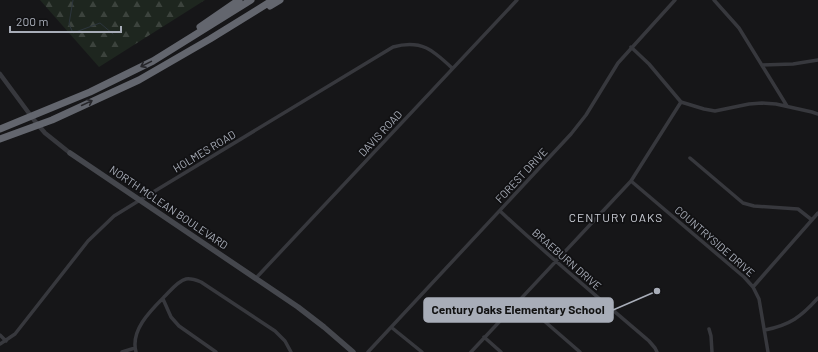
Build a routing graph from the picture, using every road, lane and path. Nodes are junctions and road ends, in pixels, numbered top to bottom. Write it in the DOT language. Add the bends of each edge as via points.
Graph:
graph roads {
  1 [pos="239,0"];
  2 [pos="251,0"];
  3 [pos="273,0"];
  4 [pos="280,0"];
  5 [pos="517,0"];
  6 [pos="675,0"];
  7 [pos="714,0"];
  8 [pos="210,39"];
  9 [pos="631,47"];
  10 [pos="164,54"];
  11 [pos="818,60"];
  12 [pos="762,65"];
  13 [pos="452,68"];
  14 [pos="0,74"];
  15 [pos="681,102"];
  16 [pos="787,106"];
  17 [pos="818,114"];
  18 [pos="0,128"];
  19 [pos="0,139"];
  20 [pos="70,153"];
  21 [pos="690,158"];
  22 [pos="631,181"];
  23 [pos="140,200"];
  24 [pos="500,211"];
  25 [pos="818,213"];
  26 [pos="812,220"];
  27 [pos="555,261"];
  28 [pos="256,278"];
  29 [pos="753,287"];
  30 [pos="818,298"];
  31 [pos="163,299"];
  32 [pos="520,300"];
  33 [pos="391,327"];
  34 [pos="709,329"];
  35 [pos="765,330"];
  36 [pos="0,335"];
  37 [pos="484,337"];
  38 [pos="6,341"];
  39 [pos="0,344"];
  40 [pos="135,350"];
  41 [pos="122,352"];
  42 [pos="216,352"];
  43 [pos="291,352"];
  44 [pos="353,352"];
  45 [pos="368,352"];
  46 [pos="422,352"];
  47 [pos="471,352"];
  48 [pos="501,352"];
  49 [pos="580,352"];
  50 [pos="657,352"];
  51 [pos="712,352"];
  52 [pos="768,352"];
  1 -- 10 [label="highway"];
  2 -- 10 [label="highway"];
  3 -- 8 [label="highway"];
  4 -- 8 [label="highway"];
  5 -- 13 [label="street, DAVIS ROAD"];
  6 -- 9 [label="street, FOREST DRIVE"];
  7 -- 12 [label="street" via="739,28"];
  19 -- 8 [label="highway, one-way" via="52,120 139,80"];
  9 -- 15 [label="street"];
  9 -- 24 [label="street, FOREST DRIVE" via="618,63 579,126"];
  10 -- 18 [label="highway, one-way" via="90,92"];
  11 -- 12 [label="street"];
  12 -- 16 [label="street"];
  13 -- 23 [label="street, HOLMES ROAD" via="434,52 420,45 393,47"];
  13 -- 28 [label="street, DAVIS ROAD"];
  14 -- 20 [label="street" via="45,133"];
  15 -- 16 [label="street" via="715,110 762,103"];
  15 -- 22 [label="street"];
  16 -- 17 [label="street"];
  20 -- 23 [label="main road, NORTH MCLEAN BOULEVARD"];
  21 -- 26 [label="street" via="743,203 751,206 798,209"];
  22 -- 27 [label="street"];
  22 -- 29 [label="street, COUNTRYSIDE DRIVE"];
  23 -- 28 [label="main road, NORTH MCLEAN BOULEVARD"];
  23 -- 38 [label="street, HOLMES ROAD" via="114,216 88,241"];
  24 -- 27 [label="street, BRAEBURN DRIVE"];
  24 -- 33 [label="street, FOREST DRIVE"];
  25 -- 26 [label="street"];
  26 -- 29 [label="street"];
  27 -- 32 [label="street"];
  27 -- 50 [label="street, BRAEBURN DRIVE" via="649,341"];
  28 -- 44 [label="main road, NORTH MCLEAN BOULEVARD" via="324,327"];
  29 -- 35 [label="street, COUNTRYSIDE DRIVE" via="759,299"];
  30 -- 35 [label="street" via="794,321"];
  31 -- 40 [label="street" via="142,322"];
  31 -- 42 [label="street" via="171,317 179,326"];
  31 -- 43 [label="street" via="180,282 190,278 198,281 275,331"];
  32 -- 37 [label="street"];
  32 -- 49 [label="street"];
  33 -- 45 [label="street, FOREST DRIVE"];
  33 -- 46 [label="street"];
  34 -- 51 [label="street"];
  35 -- 52 [label="street, COUNTRYSIDE DRIVE"];
  36 -- 38 [label="street"];
  37 -- 47 [label="street"];
  37 -- 48 [label="street"];
  38 -- 39 [label="street, HOLMES ROAD"];
  40 -- 41 [label="street"];
}
